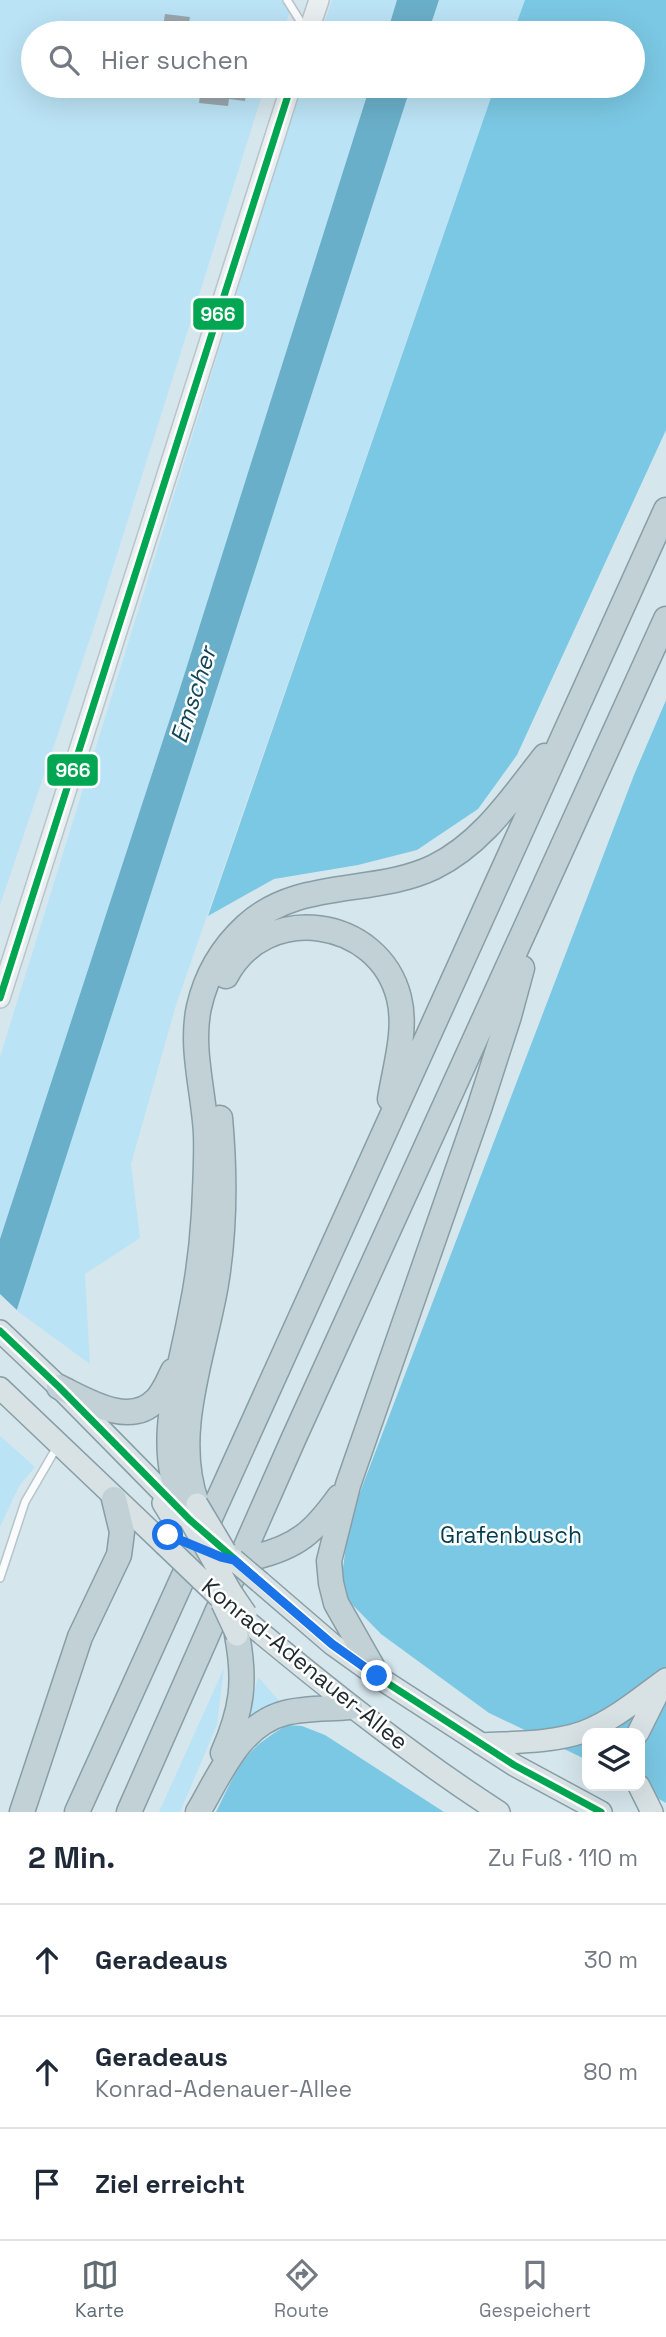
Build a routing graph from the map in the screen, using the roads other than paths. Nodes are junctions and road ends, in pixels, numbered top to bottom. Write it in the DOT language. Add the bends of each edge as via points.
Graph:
graph roads {
  1 [pos="287,0"];
  2 [pos="319,0"];
  3 [pos="300,21"];
  4 [pos="312,21"];
  5 [pos="287,98"];
  6 [pos="666,510"];
  7 [pos="666,619"];
  8 [pos="568,728"];
  9 [pos="539,903"];
  10 [pos="0,998"];
  11 [pos="385,1130"];
  12 [pos="0,1331"];
  13 [pos="185,1338"];
  14 [pos="59,1387"];
  15 [pos="0,1388"];
  16 [pos="58,1444"];
  17 [pos="348,1485"];
  18 [pos="114,1499"];
  19 [pos="203,1535"];
  20 [pos="0,1578"];
  21 [pos="245,1630"];
  22 [pos="377,1676"];
  23 [pos="665,1679"];
  24 [pos="350,1707"];
  25 [pos="640,1728"];
  26 [pos="481,1744"];
  27 [pos="458,1786"];
  28 [pos="642,1791"];
  29 [pos="22,1812"];
  30 [pos="77,1812"];
  31 [pos="130,1812"];
  32 [pos="198,1812"];
  33 [pos="474,1812"];
  34 [pos="499,1812"];
  35 [pos="601,1812"];
  36 [pos="652,1812"];
  1 -- 3 [label="lane"];
  2 -- 4 [label="street"];
  5 -- 10 [label="street"];
  6 -- 8 [label="highway"];
  7 -- 9 [label="highway"];
  8 -- 11 [label="highway"];
  8 -- 13 [label="highway" via="490,825 455,855 391,881 282,903 248,924 221,954 204,990 196,1030 206,1135 204,1213"];
  9 -- 17 [label="highway" via="483,1096"];
  9 -- 31 [label="highway" via="293,1440"];
  11 -- 19 [label="highway" via="402,1027 399,998 388,971 358,940 331,929 288,929 260,940 229,970 213,1026 223,1211 216,1282 187,1451"];
  11 -- 30 [label="highway"];
  12 -- 14 [label="main road, Konrad-Adenauer-Allee"];
  13 -- 14 [label="highway" via="163,1391 148,1407 124,1412"];
  13 -- 19 [label="highway" via="169,1433 171,1470"];
  14 -- 19 [label="main road, Konrad-Adenauer-Allee"];
  15 -- 16 [label="main road, Konrad-Adenauer-Allee"];
  16 -- 18 [label="main road, Konrad-Adenauer-Allee"];
  16 -- 20 [label="lane" via="25,1502"];
  17 -- 19 [label="highway" via="324,1520 291,1545"];
  17 -- 22 [label="highway" via="329,1560 331,1583 343,1619"];
  18 -- 19 [label="main road, Konrad-Adenauer-Allee" via="144,1524"];
  18 -- 29 [label="highway" via="122,1532 119,1555 80,1637"];
  19 -- 21 [label="main road, bridge"];
  19 -- 21 [label="main road, Konrad-Adenauer-Allee, bridge" via="220,1600"];
  19 -- 22 [label="main road, Konrad-Adenauer-Allee, bridge"];
  21 -- 24 [label="main road, Konrad-Adenauer-Allee"];
  21 -- 32 [label="highway" via="239,1712"];
  22 -- 26 [label="main road, Konrad-Adenauer-Allee"];
  23 -- 25 [label="main road"];
  23 -- 26 [label="main road" via="583,1732"];
  24 -- 27 [label="main road, Konrad-Adenauer-Allee"];
  24 -- 32 [label="highway" via="298,1711 259,1724 232,1754"];
  26 -- 35 [label="main road, Konrad-Adenauer-Allee"];
  27 -- 33 [label="main road"];
  27 -- 34 [label="main road, Konrad-Adenauer-Allee"];
  28 -- 36 [label="main road"];
}
